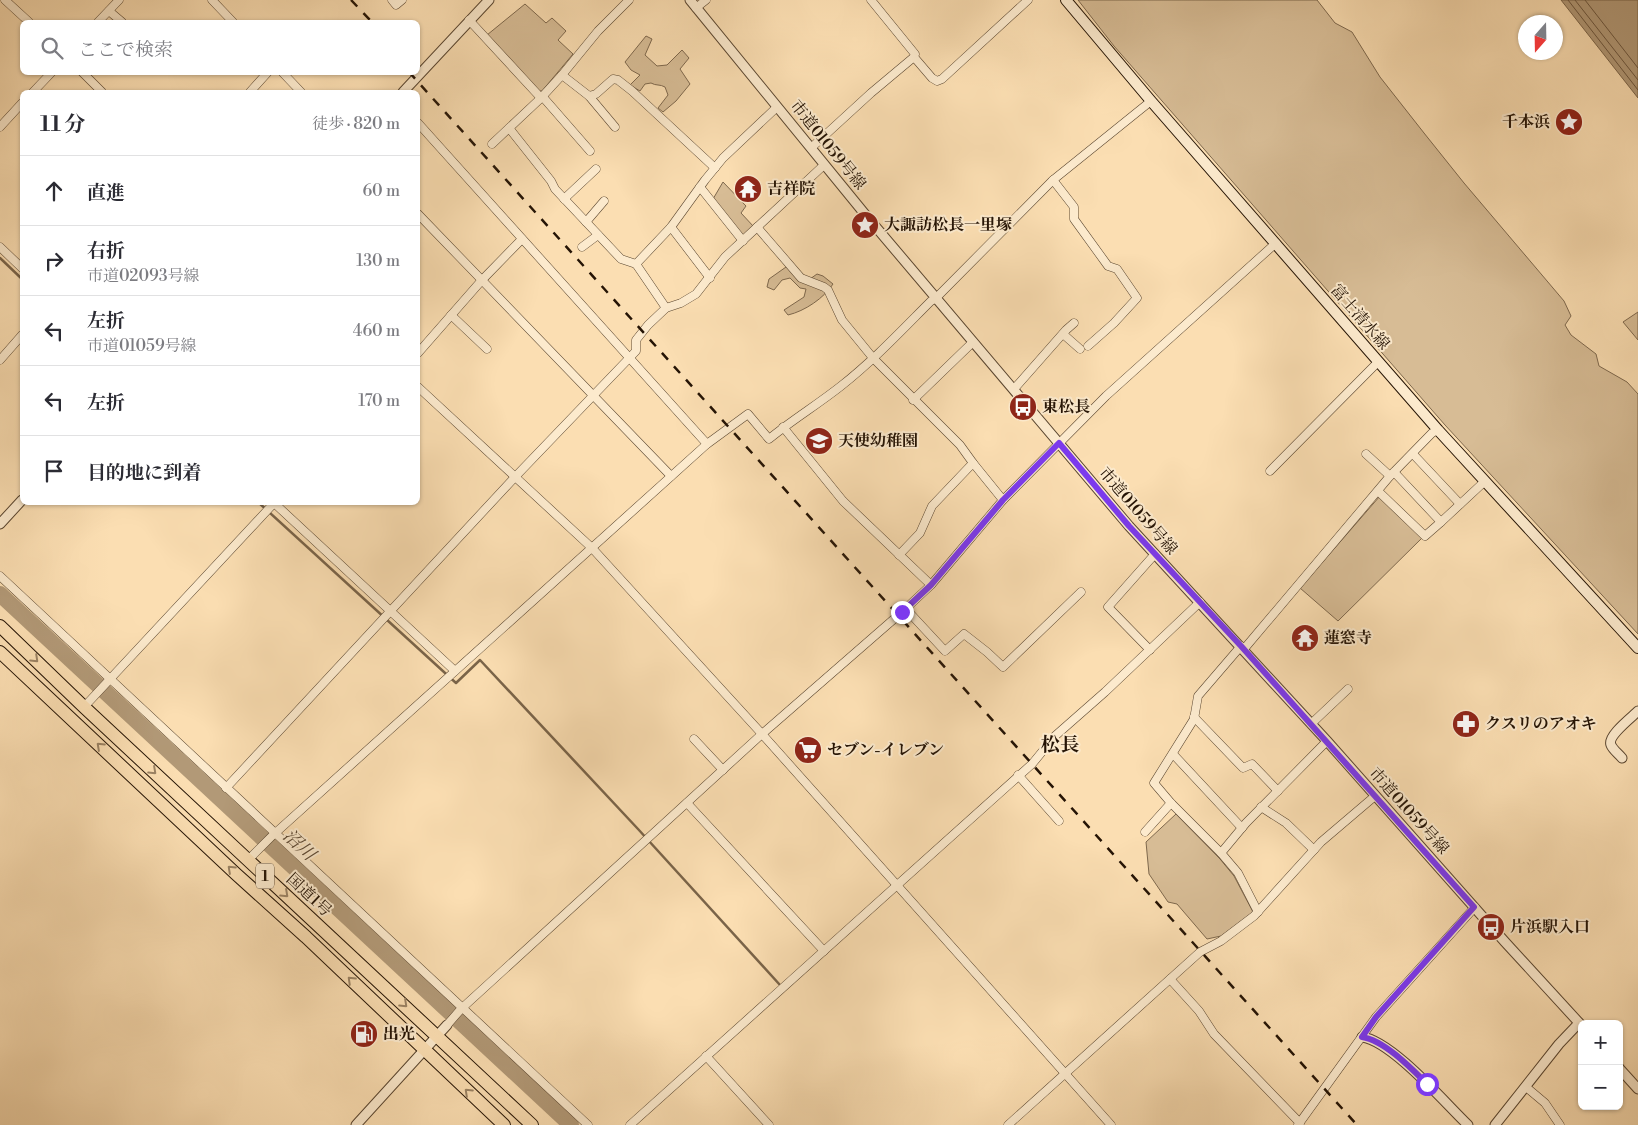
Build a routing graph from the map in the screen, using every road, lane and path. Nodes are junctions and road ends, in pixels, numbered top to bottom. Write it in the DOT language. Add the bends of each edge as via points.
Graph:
graph roads {
  1 [pos="5,0"];
  2 [pos="119,0"];
  3 [pos="212,0"];
  4 [pos="392,0"];
  5 [pos="402,0"];
  6 [pos="489,0"];
  7 [pos="629,0"];
  8 [pos="690,0"];
  9 [pos="706,0"];
  10 [pos="871,0"];
  11 [pos="1028,0"];
  12 [pos="1066,0"];
  13 [pos="696,8"];
  14 [pos="109,11"];
  15 [pos="27,20"];
  16 [pos="100,20"];
  17 [pos="120,20"];
  18 [pos="231,20"];
  19 [pos="469,20"];
  20 [pos="914,57"];
  21 [pos="420,73"];
  22 [pos="49,75"];
  23 [pos="85,75"];
  24 [pos="265,75"];
  25 [pos="285,75"];
  26 [pos="419,75"];
  27 [pos="562,75"];
  28 [pos="35,90"];
  29 [pos="100,90"];
  30 [pos="252,90"];
  31 [pos="299,90"];
  32 [pos="405,90"];
  33 [pos="589,96"];
  34 [pos="541,97"];
  35 [pos="1151,100"];
  36 [pos="20,105"];
  37 [pos="777,107"];
  38 [pos="1,124"];
  39 [pos="420,125"];
  40 [pos="615,127"];
  41 [pos="509,128"];
  42 [pos="492,144"];
  43 [pos="811,148"];
  44 [pos="590,151"];
  45 [pos="824,165"];
  46 [pos="716,168"];
  47 [pos="596,169"];
  48 [pos="1053,180"];
  49 [pos="700,187"];
  50 [pos="564,199"];
  51 [pos="604,201"];
  52 [pos="420,216"];
  53 [pos="586,222"];
  54 [pos="671,227"];
  55 [pos="758,227"];
  56 [pos="598,235"];
  57 [pos="522,239"];
  58 [pos="743,241"];
  59 [pos="1276,243"];
  60 [pos="0,247"];
  61 [pos="582,247"];
  62 [pos="636,264"];
  63 [pos="20,266"];
  64 [pos="710,278"];
  65 [pos="482,280"];
  66 [pos="935,299"];
  67 [pos="666,308"];
  68 [pos="451,315"];
  69 [pos="1074,323"];
  70 [pos="1063,334"];
  71 [pos="20,337"];
  72 [pos="973,342"];
  73 [pos="487,349"];
  74 [pos="420,351"];
  75 [pos="630,357"];
  76 [pos="873,358"];
  77 [pos="0,360"];
  78 [pos="1378,362"];
  79 [pos="420,389"];
  80 [pos="1014,389"];
  81 [pos="594,396"];
  82 [pos="914,400"];
  83 [pos="783,427"];
  84 [pos="1438,430"];
  85 [pos="1059,443"];
  86 [pos="707,444"];
  87 [pos="1366,454"];
  88 [pos="1413,454"];
  89 [pos="973,462"];
  90 [pos="1270,471"];
  91 [pos="1392,474"];
  92 [pos="671,476"];
  93 [pos="515,477"];
  94 [pos="1484,482"];
  95 [pos="1378,490"];
  96 [pos="1003,500"];
  97 [pos="20,502"];
  98 [pos="1460,504"];
  99 [pos="272,505"];
  100 [pos="276,505"];
  101 [pos="1441,522"];
  102 [pos="0,524"];
  103 [pos="592,548"];
  104 [pos="1155,554"];
  105 [pos="899,555"];
  106 [pos="0,576"];
  107 [pos="931,585"];
  108 [pos="1081,592"];
  109 [pos="1200,602"];
  110 [pos="906,609"];
  111 [pos="392,612"];
  112 [pos="0,626"];
  113 [pos="1242,647"];
  114 [pos="1638,648"];
  115 [pos="1150,650"];
  116 [pos="0,652"];
  117 [pos="455,671"];
  118 [pos="109,681"];
  119 [pos="1348,689"];
  120 [pos="84,707"];
  121 [pos="1638,711"];
  122 [pos="1194,717"];
  123 [pos="1310,724"];
  124 [pos="762,734"];
  125 [pos="694,739"];
  126 [pos="1327,742"];
  127 [pos="1173,754"];
  128 [pos="1622,758"];
  129 [pos="723,770"];
  130 [pos="1018,775"];
  131 [pos="226,788"];
  132 [pos="1278,791"];
  133 [pos="1375,796"];
  134 [pos="688,802"];
  135 [pos="1171,803"];
  136 [pos="1261,807"];
  137 [pos="1059,821"];
  138 [pos="1242,828"];
  139 [pos="1145,832"];
  140 [pos="274,834"];
  141 [pos="1314,850"];
  142 [pos="1221,853"];
  143 [pos="248,860"];
  144 [pos="897,886"];
  145 [pos="1474,907"];
  146 [pos="1258,912"];
  147 [pos="824,951"];
  148 [pos="1170,979"];
  149 [pos="462,1008"];
  150 [pos="1578,1022"];
  151 [pos="446,1025"];
  152 [pos="1578,1026"];
  153 [pos="437,1036"];
  154 [pos="1362,1037"];
  155 [pos="424,1050"];
  156 [pos="706,1056"];
  157 [pos="1623,1072"];
  158 [pos="1066,1074"];
  159 [pos="1526,1087"];
  160 [pos="1638,1089"];
  161 [pos="1299,1124"];
  162 [pos="356,1125"];
  163 [pos="504,1125"];
  164 [pos="532,1125"];
  165 [pos="588,1125"];
  166 [pos="630,1125"];
  167 [pos="768,1125"];
  168 [pos="1008,1125"];
  169 [pos="1111,1125"];
  170 [pos="1468,1125"];
  171 [pos="1495,1125"];
  172 [pos="1560,1125"];
  1 -- 15 [label="street"];
  2 -- 14 [label="street"];
  3 -- 18 [label="street"];
  4 -- 5 [label="street" via="396,5"];
  6 -- 19 [label="street"];
  7 -- 27 [label="street"];
  8 -- 13 [label="street, 市道01059号線"];
  9 -- 13 [label="street"];
  10 -- 20 [label="street" via="915,54"];
  11 -- 20 [label="street" via="942,79 932,78"];
  12 -- 35 [label="main road, 富士清水線"];
  13 -- 37 [label="street, 市道01059号線"];
  14 -- 16 [label="street"];
  14 -- 17 [label="street"];
  19 -- 21 [label="street"];
  19 -- 34 [label="street"];
  20 -- 43 [label="street"];
  22 -- 28 [label="street"];
  23 -- 29 [label="street"];
  24 -- 30 [label="street"];
  25 -- 31 [label="street"];
  26 -- 32 [label="street"];
  27 -- 33 [label="street"];
  27 -- 34 [label="street"];
  33 -- 40 [label="street"];
  33 -- 46 [label="street" via="613,79 618,80"];
  34 -- 41 [label="street"];
  34 -- 44 [label="street"];
  35 -- 48 [label="street"];
  35 -- 59 [label="main road, 富士清水線"];
  36 -- 38 [label="street"];
  37 -- 43 [label="street, 市道01059号線"];
  37 -- 46 [label="street"];
  39 -- 57 [label="street"];
  41 -- 42 [label="street"];
  41 -- 50 [label="street"];
  43 -- 45 [label="street, 市道01059号線"];
  45 -- 55 [label="street"];
  45 -- 66 [label="street, 市道01059号線"];
  46 -- 49 [label="street"];
  47 -- 50 [label="street"];
  48 -- 66 [label="street"];
  48 -- 70 [label="street" via="1074,207 1074,219 1108,266 1117,269 1137,298 1114,323 1084,347"];
  49 -- 54 [label="street"];
  49 -- 58 [label="street"];
  50 -- 53 [label="street"];
  51 -- 53 [label="street"];
  52 -- 65 [label="street"];
  53 -- 56 [label="street"];
  54 -- 62 [label="street"];
  54 -- 64 [label="street"];
  55 -- 58 [label="street"];
  55 -- 76 [label="street" via="801,278 824,286 842,320"];
  56 -- 61 [label="street"];
  56 -- 62 [label="street" via="621,260"];
  57 -- 65 [label="street"];
  57 -- 75 [label="street"];
  58 -- 64 [label="street" via="726,256"];
  59 -- 78 [label="main road, 富士清水線"];
  59 -- 85 [label="street" via="1146,359"];
  60 -- 63 [label="street"];
  62 -- 67 [label="street"];
  64 -- 67 [label="street" via="696,294 681,304"];
  65 -- 68 [label="street"];
  65 -- 81 [label="street"];
  66 -- 72 [label="street, 市道01059号線"];
  66 -- 76 [label="street"];
  67 -- 75 [label="street" via="642,331 636,340 636,351"];
  68 -- 73 [label="street"];
  68 -- 74 [label="street"];
  69 -- 70 [label="street"];
  70 -- 80 [label="street"];
  71 -- 77 [label="street"];
  72 -- 80 [label="street, 市道01059号線"];
  72 -- 82 [label="street"];
  75 -- 81 [label="street"];
  75 -- 86 [label="street"];
  76 -- 82 [label="street"];
  76 -- 83 [label="street" via="840,387"];
  78 -- 84 [label="main road, 富士清水線"];
  78 -- 90 [label="street"];
  79 -- 93 [label="street"];
  80 -- 85 [label="street, 市道01059号線"];
  81 -- 92 [label="street"];
  81 -- 93 [label="street"];
  82 -- 89 [label="street"];
  83 -- 86 [label="street" via="769,439 748,414"];
  83 -- 105 [label="street" via="843,501"];
  84 -- 88 [label="street"];
  84 -- 94 [label="main road, 富士清水線"];
  85 -- 96 [label="street"];
  85 -- 104 [label="street, 市道01059号線"];
  86 -- 92 [label="street"];
  87 -- 91 [label="street"];
  88 -- 91 [label="street"];
  88 -- 98 [label="street"];
  89 -- 96 [label="street"];
  89 -- 105 [label="street" via="932,506 920,533"];
  91 -- 95 [label="street"];
  91 -- 101 [label="street"];
  92 -- 103 [label="street"];
  93 -- 103 [label="street"];
  93 -- 111 [label="street"];
  94 -- 98 [label="street"];
  94 -- 114 [label="main road, 富士清水線"];
  95 -- 101 [label="street" via="1425,536"];
  95 -- 113 [label="street"];
  96 -- 107 [label="street"];
  97 -- 102 [label="street"];
  98 -- 101 [label="street"];
  99 -- 118 [label="street"];
  100 -- 111 [label="street"];
  103 -- 117 [label="street"];
  103 -- 124 [label="street"];
  104 -- 109 [label="street, 市道01059号線"];
  104 -- 115 [label="street" via="1108,607"];
  105 -- 107 [label="street"];
  106 -- 118 [label="street"];
  107 -- 110 [label="street"];
  108 -- 110 [label="street" via="1003,667 964,634 945,652"];
  109 -- 113 [label="street, 市道01059号線"];
  109 -- 115 [label="street"];
  110 -- 124 [label="street"];
  111 -- 117 [label="street"];
  111 -- 131 [label="street"];
  112 -- 120 [label="highway, 国道1号 / 1, one-way"];
  113 -- 122 [label="street" via="1198,696"];
  113 -- 123 [label="street, 市道01059号線"];
  115 -- 130 [label="street" via="1055,736 1032,764"];
  155 -- 116 [label="highway, 国道1号 / 1, one-way"];
  117 -- 140 [label="street"];
  118 -- 120 [label="street"];
  118 -- 131 [label="street"];
  119 -- 123 [label="street"];
  120 -- 143 [label="highway, 国道1号 / 1, one-way"];
  121 -- 128 [label="street" via="1610,741"];
  122 -- 127 [label="street"];
  122 -- 132 [label="street" via="1243,768 1252,764"];
  123 -- 126 [label="street, 市道01059号線"];
  124 -- 129 [label="street"];
  124 -- 144 [label="street"];
  125 -- 129 [label="street"];
  126 -- 132 [label="street"];
  126 -- 133 [label="street, 市道01059号線"];
  127 -- 135 [label="street" via="1154,783"];
  127 -- 138 [label="street"];
  129 -- 134 [label="street"];
  130 -- 137 [label="street"];
  130 -- 144 [label="street"];
  131 -- 140 [label="street"];
  132 -- 136 [label="street"];
  133 -- 141 [label="street"];
  133 -- 145 [label="street, 市道01059号線"];
  134 -- 147 [label="street"];
  134 -- 149 [label="street"];
  135 -- 139 [label="street"];
  135 -- 142 [label="street"];
  136 -- 138 [label="street"];
  136 -- 141 [label="street" via="1286,823"];
  138 -- 142 [label="street"];
  140 -- 143 [label="street"];
  140 -- 149 [label="street"];
  141 -- 146 [label="street"];
  142 -- 146 [label="street" via="1238,873"];
  143 -- 153 [label="highway, 国道1号 / 1, one-way"];
  144 -- 147 [label="street"];
  144 -- 158 [label="street"];
  145 -- 150 [label="street, 市道01059号線"];
  145 -- 154 [label="street"];
  146 -- 148 [label="street" via="1221,941 1202,950"];
  147 -- 156 [label="street"];
  148 -- 158 [label="street"];
  148 -- 161 [label="street" via="1199,1011 1214,1034"];
  149 -- 151 [label="street"];
  149 -- 165 [label="street"];
  151 -- 153 [label="street"];
  152 -- 159 [label="street" via="1559,1044"];
  153 -- 155 [label="street"];
  153 -- 164 [label="highway, 国道1号 / 1"];
  154 -- 161 [label="street"];
  154 -- 170 [label="street" via="1405,1062"];
  155 -- 162 [label="street"];
  163 -- 155 [label="highway, 国道1号 / 1, one-way"];
  156 -- 166 [label="street"];
  156 -- 167 [label="street"];
  157 -- 160 [label="street"];
  158 -- 168 [label="street"];
  158 -- 169 [label="street"];
  159 -- 171 [label="street"];
  159 -- 172 [label="street" via="1545,1103"];
}
